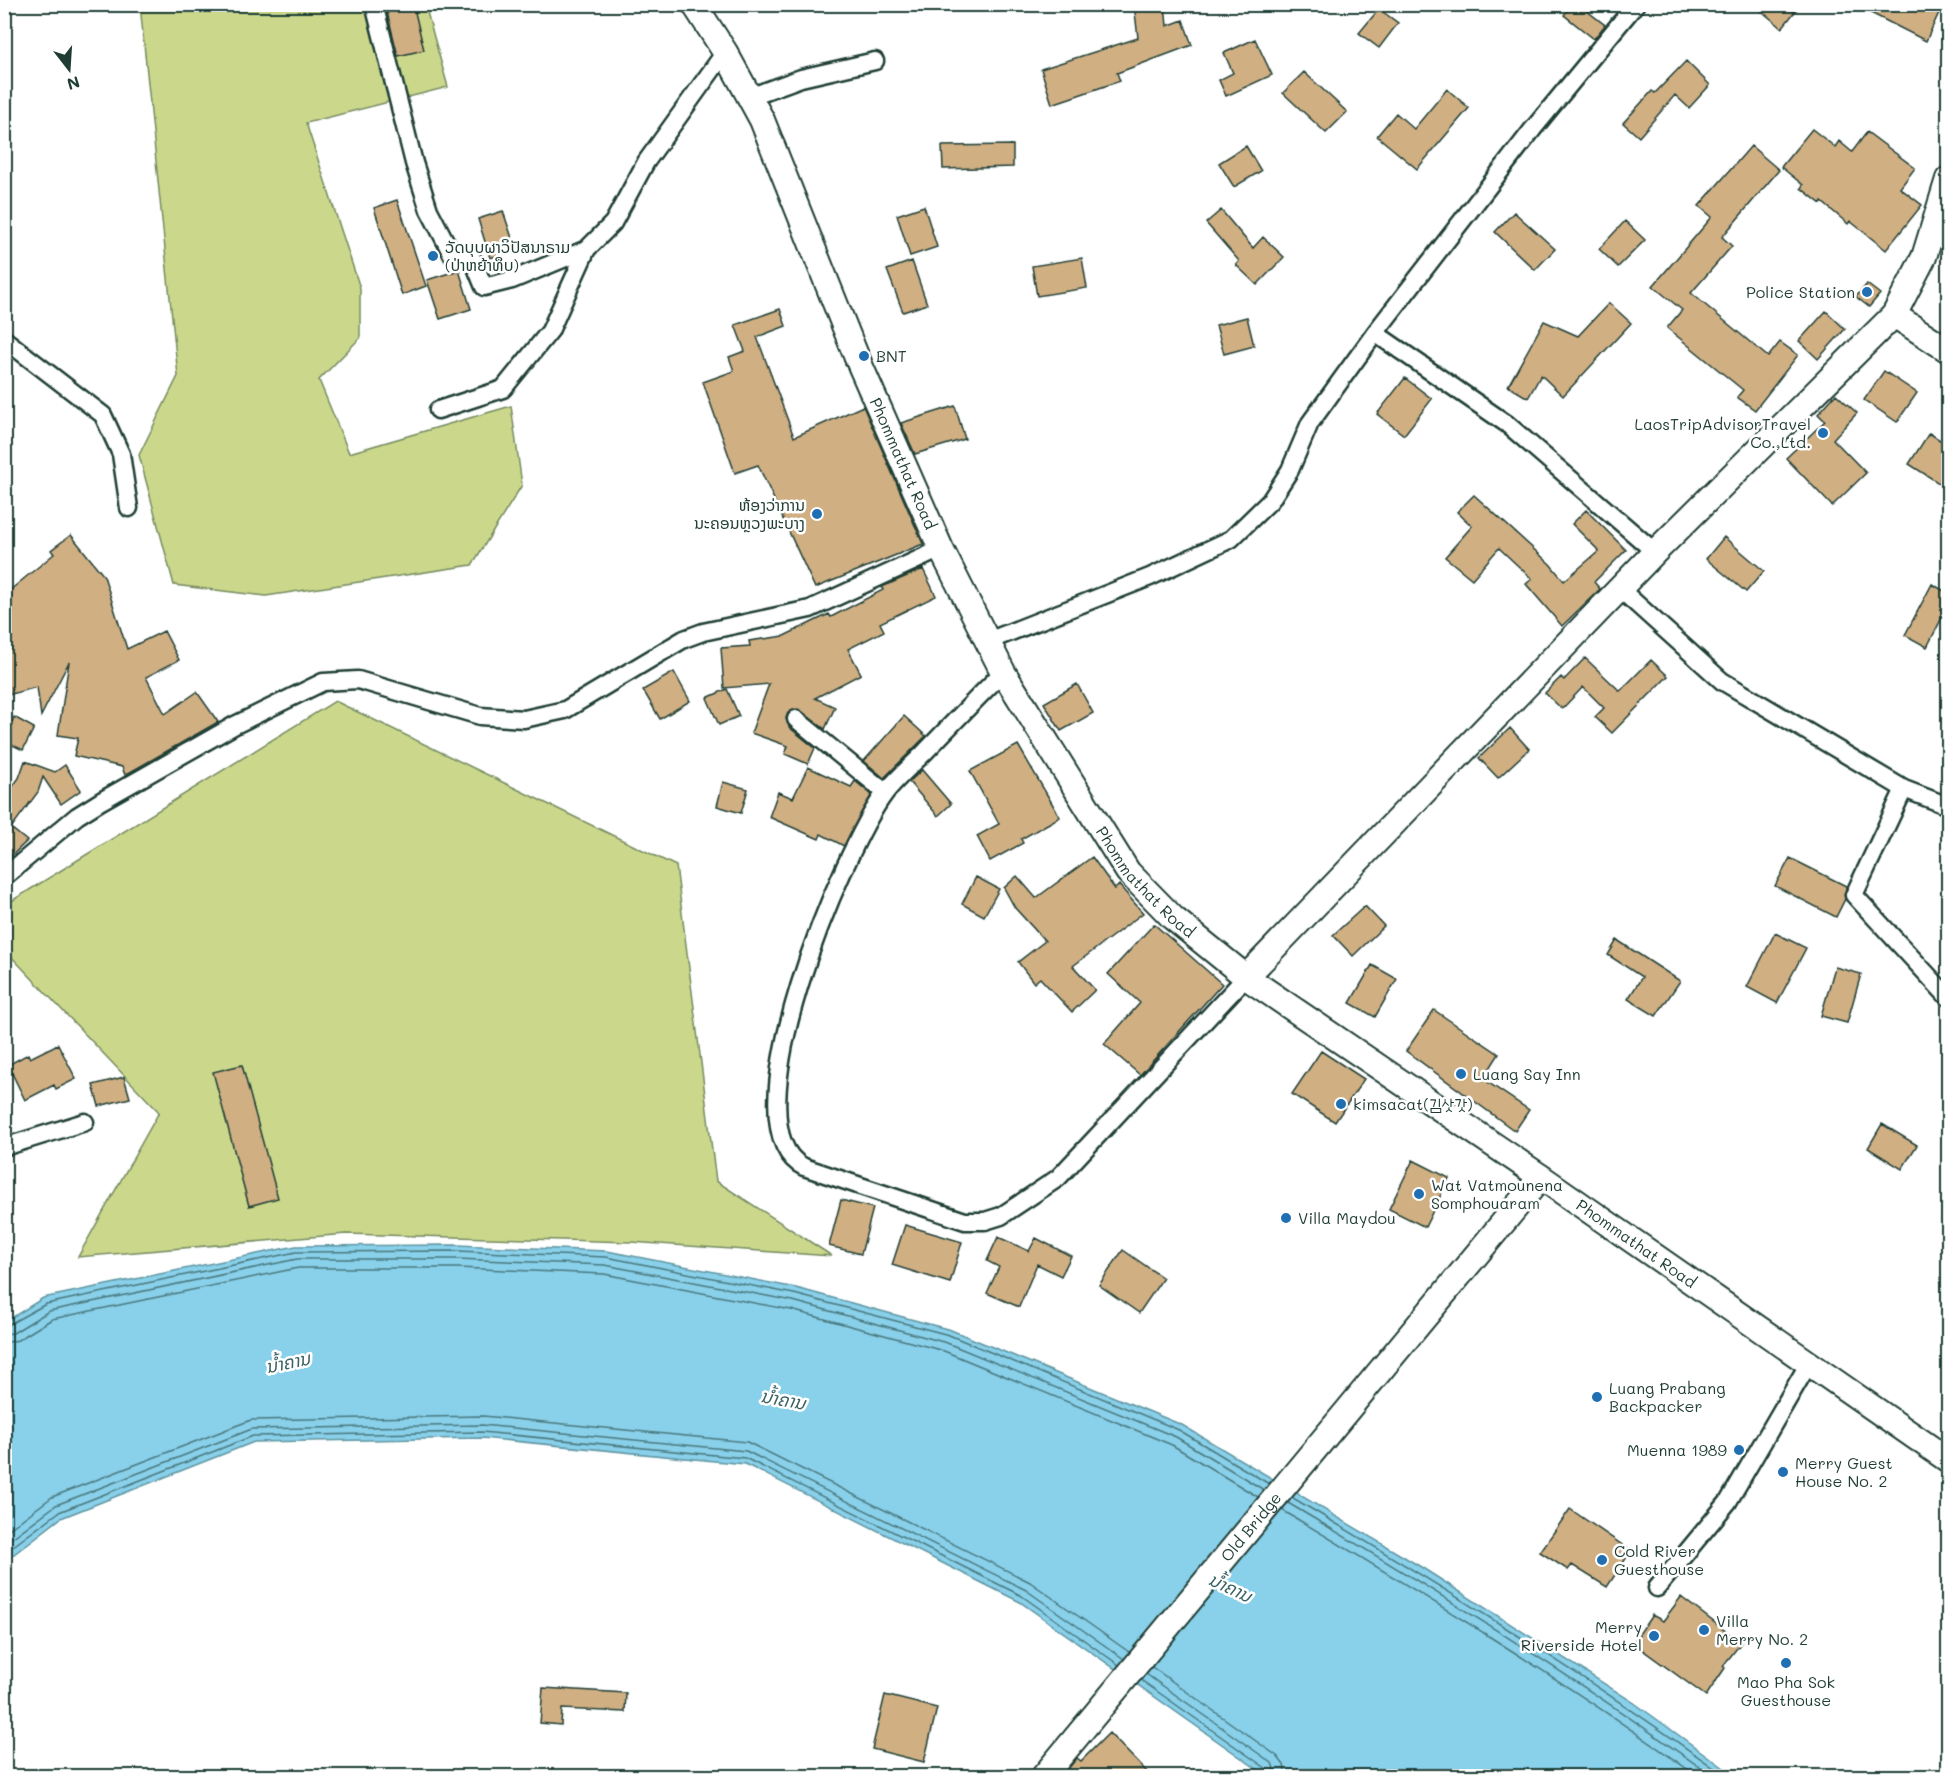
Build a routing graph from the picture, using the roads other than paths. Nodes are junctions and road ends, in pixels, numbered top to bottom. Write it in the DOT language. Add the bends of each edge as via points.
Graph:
graph roads {
  1 [pos="374,4"];
  2 [pos="694,4"];
  3 [pos="1636,4"];
  4 [pos="725,52"];
  5 [pos="874,61"];
  6 [pos="749,97"];
  7 [pos="1948,179"];
  8 [pos="587,249"];
  9 [pos="1894,315"];
  10 [pos="1375,333"];
  11 [pos="4,339"];
  12 [pos="1948,350"];
  13 [pos="438,410"];
  14 [pos="129,508"];
  15 [pos="942,549"];
  16 [pos="1655,552"];
  17 [pos="1620,589"];
  18 [pos="988,641"];
  19 [pos="1003,672"];
  20 [pos="796,719"];
  21 [pos="1905,789"];
  22 [pos="885,792"];
  23 [pos="1948,806"];
  24 [pos="4,877"];
  25 [pos="1246,977"];
  26 [pos="1948,997"];
  27 [pos="85,1122"];
  28 [pos="4,1147"];
  29 [pos="1541,1177"];
  30 [pos="1809,1363"];
  31 [pos="1948,1460"];
  32 [pos="1657,1588"];
  33 [pos="1044,1776"];
  1 -- 8 [label="street" via="414,163 429,210 453,256 470,253 484,287 512,280"];
  2 -- 4 [label="street, Phommathat Road"];
  3 -- 10 [label="street" via="1533,129"];
  4 -- 6 [label="street, Phommathat Road"];
  4 -- 8 [label="street" via="646,162 613,222"];
  5 -- 6 [label="street" via="801,78"];
  6 -- 15 [label="street, Phommathat Road" via="762,120 857,358"];
  7 -- 9 [label="street" via="1924,257"];
  8 -- 13 [label="street" via="550,332 503,389"];
  9 -- 12 [label="street"];
  9 -- 16 [label="street"];
  10 -- 16 [label="street" via="1507,424"];
  10 -- 18 [label="street" via="1310,423 1290,470 1270,501 1231,539 1150,577"];
  11 -- 14 [label="street" via="103,415 120,454"];
  15 -- 18 [label="street, Phommathat Road"];
  15 -- 24 [label="street" via="810,609 684,639 580,702 547,716 480,716 358,680 334,680 310,687 235,725 77,816"];
  16 -- 17 [label="street"];
  17 -- 21 [label="street" via="1722,681"];
  17 -- 25 [label="street"];
  18 -- 19 [label="street, Phommathat Road"];
  19 -- 22 [label="street"];
  19 -- 25 [label="street, Phommathat Road" via="1128,872 1173,918"];
  20 -- 22 [label="street"];
  21 -- 23 [label="street"];
  21 -- 26 [label="street" via="1854,895"];
  22 -- 25 [label="street" via="842,868 782,1044 777,1107 782,1147 794,1162 965,1221 1001,1216 1059,1178"];
  25 -- 29 [label="street, Phommathat Road"];
  27 -- 28 [label="street"];
  29 -- 30 [label="street, Phommathat Road"];
  29 -- 33 [label="street, Old Bridge"];
  30 -- 31 [label="street, Phommathat Road"];
  30 -- 32 [label="street" via="1728,1502"];
}
